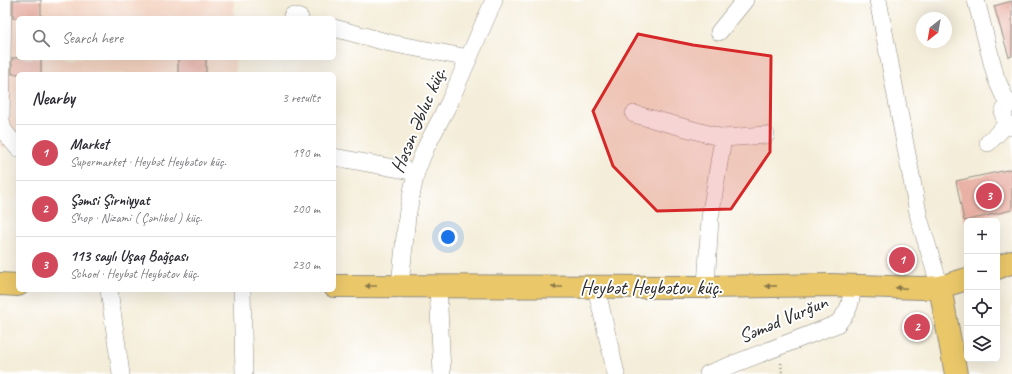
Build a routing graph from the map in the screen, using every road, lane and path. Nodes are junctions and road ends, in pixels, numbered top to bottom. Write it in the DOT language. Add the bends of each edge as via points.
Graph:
graph roads {
  1 [pos="3,0"];
  2 [pos="494,0"];
  3 [pos="745,0"];
  4 [pos="878,0"];
  5 [pos="976,0"];
  6 [pos="336,29"];
  7 [pos="719,32"];
  8 [pos="469,58"];
  9 [pos="1010,104"];
  10 [pos="634,114"];
  11 [pos="1009,126"];
  12 [pos="766,134"];
  13 [pos="723,138"];
  14 [pos="988,143"];
  15 [pos="16,146"];
  16 [pos="336,156"];
  17 [pos="416,172"];
  18 [pos="1012,262"];
  19 [pos="1000,267"];
  20 [pos="964,280"];
  21 [pos="0,284"];
  22 [pos="16,285"];
  23 [pos="853,285"];
  24 [pos="336,286"];
  25 [pos="400,286"];
  26 [pos="438,286"];
  27 [pos="596,287"];
  28 [pos="706,287"];
  29 [pos="940,287"];
  30 [pos="109,292"];
  31 [pos="242,292"];
  32 [pos="120,374"];
  33 [pos="244,374"];
  34 [pos="442,374"];
  35 [pos="616,374"];
  36 [pos="708,374"];
  37 [pos="956,374"];
  1 -- 15 [label="street" via="1,120 3,130"];
  2 -- 8 [label="street, Həsən Əbluc küç."];
  3 -- 7 [label="street"];
  4 -- 29 [label="street" via="919,218"];
  5 -- 9 [label="street" via="996,78"];
  6 -- 8 [label="street" via="390,43"];
  8 -- 17 [label="street, Həsən Əbluc küç."];
  9 -- 11 [label="street" via="1004,109 1003,114"];
  10 -- 13 [label="street"];
  11 -- 14 [label="street"];
  12 -- 13 [label="street"];
  13 -- 28 [label="street" via="710,218"];
  16 -- 17 [label="street"];
  17 -- 25 [label="street, Həsən Əbluc küç." via="407,216"];
  18 -- 19 [label="main road"];
  20 -- 29 [label="main road, Heybət Heybətov küç."];
  21 -- 22 [label="main road"];
  23 -- 28 [label="main road, Heybət Heybətov küç., one-way"];
  29 -- 23 [label="main road, Heybət Heybətov küç., one-way"];
  23 -- 36 [label="street, Səməd Vurğun" via="850,308 837,324"];
  25 -- 24 [label="main road, Heybət Heybətov küç., one-way"];
  25 -- 26 [label="main road, Heybət Heybətov küç."];
  27 -- 26 [label="main road, Heybət Heybətov küç., one-way"];
  26 -- 34 [label="street"];
  27 -- 28 [label="main road, Heybət Heybətov küç."];
  27 -- 35 [label="street"];
  29 -- 37 [label="main road"];
  30 -- 32 [label="street"];
  31 -- 33 [label="street"];
}
